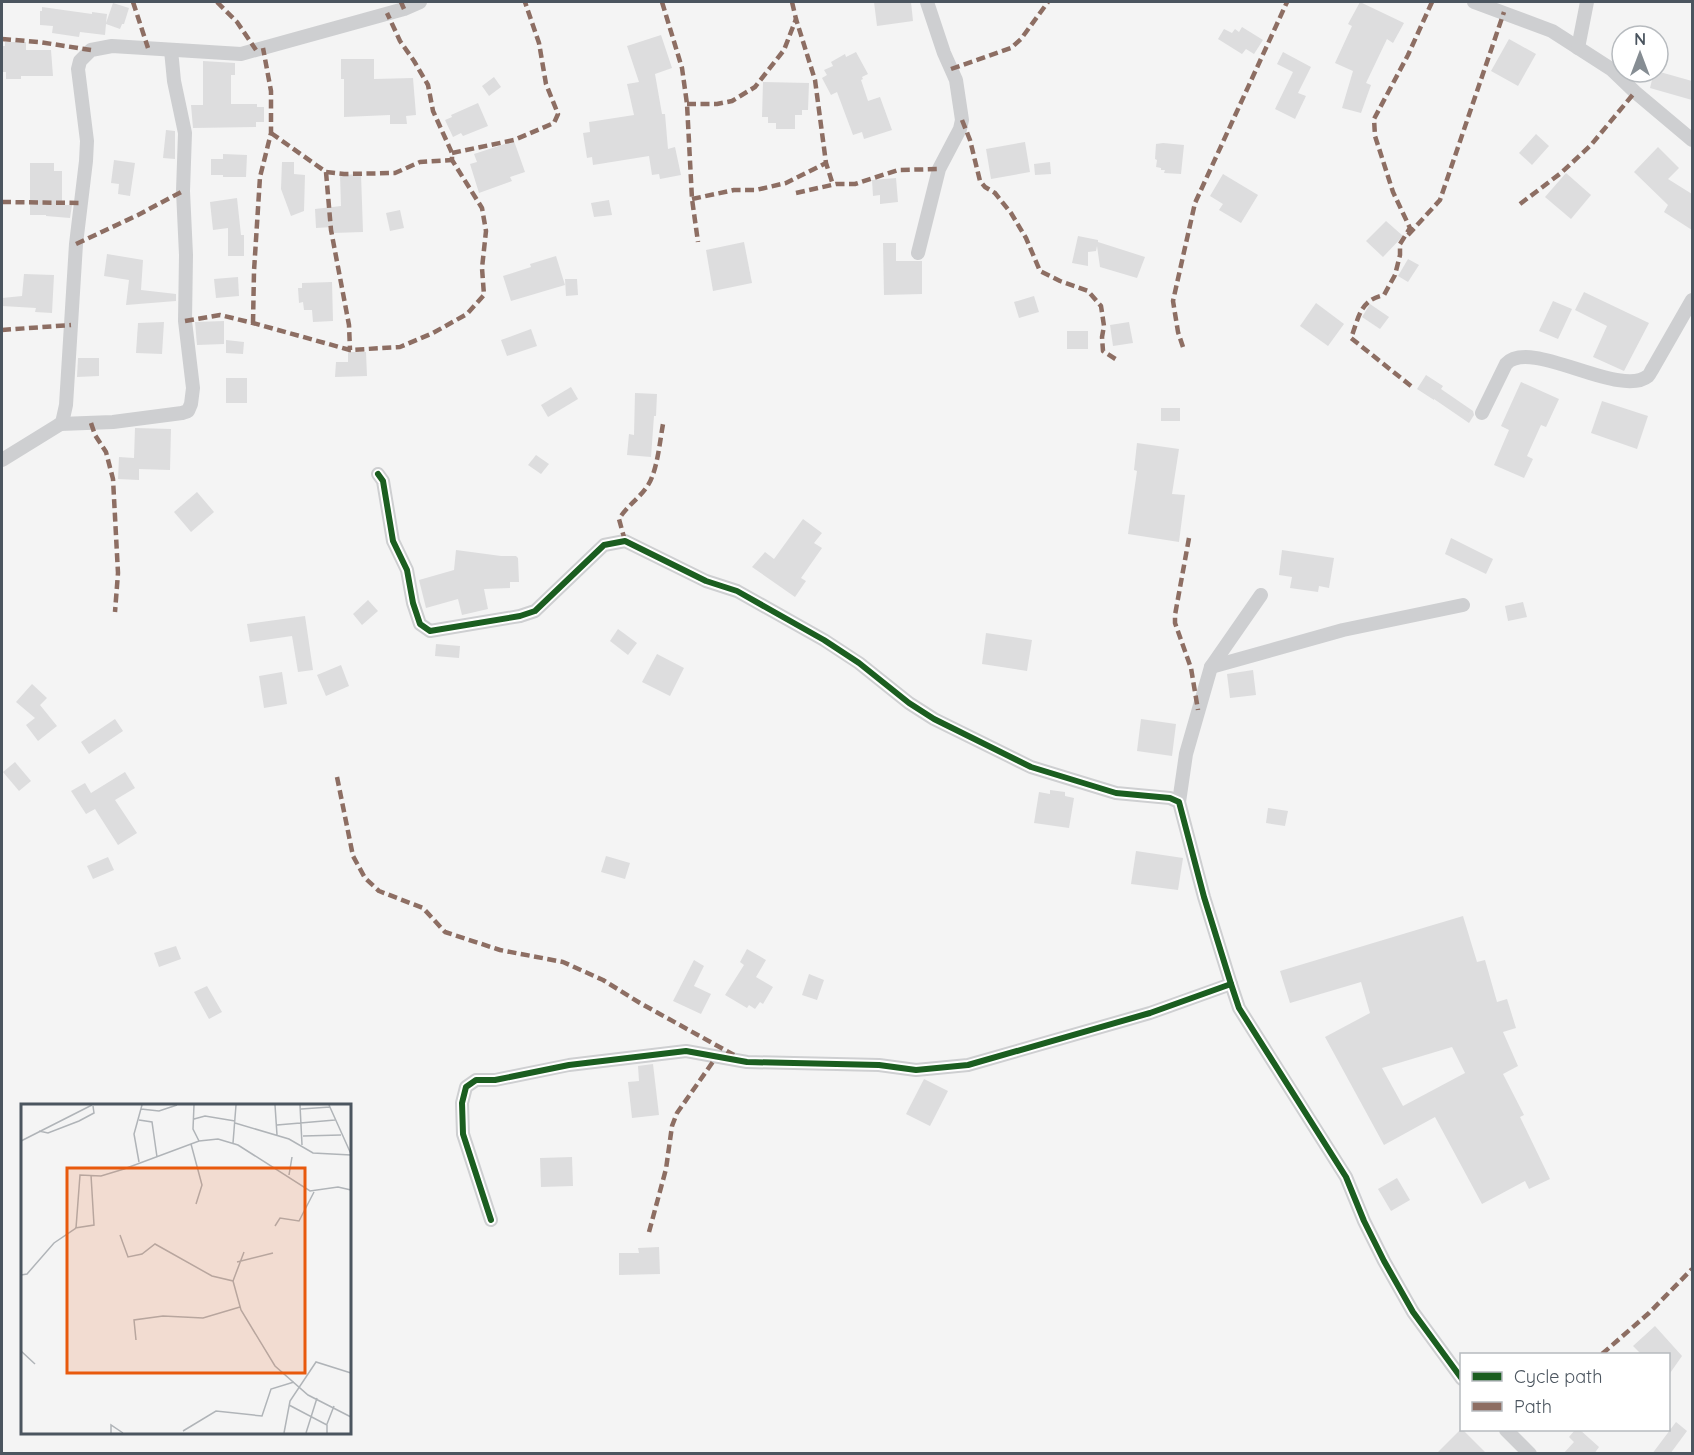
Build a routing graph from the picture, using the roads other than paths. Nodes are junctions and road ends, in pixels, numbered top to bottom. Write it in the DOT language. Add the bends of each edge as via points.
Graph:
graph roads {
  1 [pos="420,2"];
  2 [pos="927,2"];
  3 [pos="1474,2"];
  4 [pos="1587,2"];
  5 [pos="1578,48"];
  6 [pos="171,50"];
  7 [pos="1692,140"];
  8 [pos="918,253"];
  9 [pos="1692,300"];
  10 [pos="1482,413"];
  11 [pos="60,424"];
  12 [pos="2,460"];
  13 [pos="378,474"];
  14 [pos="1261,595"];
  15 [pos="1464,605"];
  16 [pos="1211,667"];
  17 [pos="1179,802"];
  18 [pos="1231,984"];
  19 [pos="491,1220"];
  20 [pos="1460,1378"];
  21 [pos="1507,1431"];
  22 [pos="1530,1454"];
  1 -- 6 [label="street" via="241,54"];
  2 -- 8 [label="street" via="956,80 962,120 939,169"];
  3 -- 5 [label="street" via="1552,31"];
  4 -- 5 [label="street"];
  5 -- 7 [label="street" via="1611,69"];
  6 -- 11 [label="street" via="112,46 91,50 80,62 86,161 76,244 66,405"];
  6 -- 11 [label="street" via="185,133 183,191 191,404 182,413"];
  9 -- 10 [label="street" via="1647,377 1625,381 1537,358 1516,357 1506,364"];
  11 -- 12 [label="street"];
  13 -- 17 [label="street" via="383,481 393,541 407,570 420,624 430,631 535,611 604,544 625,541 706,581 737,591 842,651 934,720 1031,767 1116,793"];
  14 -- 16 [label="street"];
  15 -- 16 [label="street" via="1343,630"];
  16 -- 17 [label="street" via="1186,754"];
  17 -- 18 [label="street"];
  18 -- 19 [label="street" via="1150,1013 968,1065 916,1070 879,1065 747,1062 686,1051 476,1080 466,1087 462,1103 463,1134"];
  18 -- 20 [label="street" via="1239,1008 1346,1177 1384,1262 1413,1312"];
  21 -- 22 [label="street"];
}
